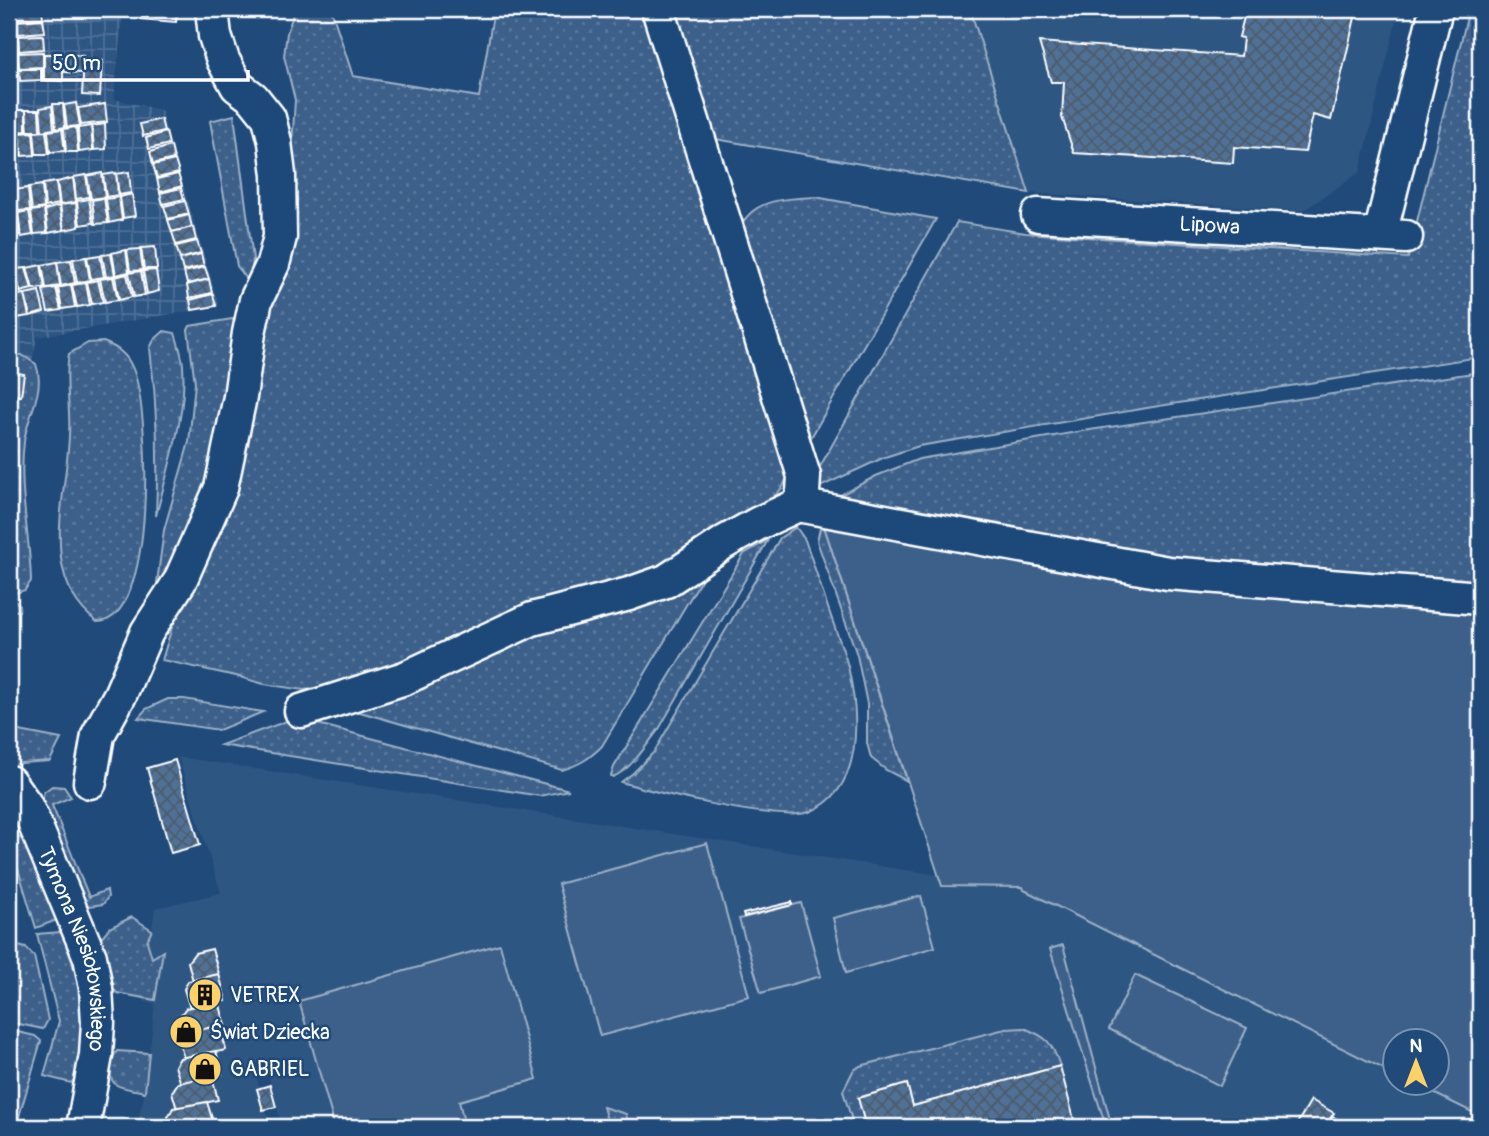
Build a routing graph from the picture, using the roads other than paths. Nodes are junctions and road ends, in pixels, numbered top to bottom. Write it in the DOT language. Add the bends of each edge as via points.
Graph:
graph roads {
  1 [pos="212,9"];
  2 [pos="658,9"];
  3 [pos="1436,9"];
  4 [pos="1038,215"];
  5 [pos="798,505"];
  6 [pos="1480,598"];
  7 [pos="301,711"];
  8 [pos="9,782"];
  9 [pos="90,782"];
  10 [pos="21,824"];
  11 [pos="83,1127"];
  1 -- 9 [label="street" via="223,60 237,86 269,118 279,175 280,237 256,300 221,488 180,580 147,632 98,735"];
  2 -- 5 [label="street" via="804,476"];
  3 -- 4 [label="street, Lipowa" via="1393,236"];
  5 -- 6 [label="street" via="1168,573"];
  5 -- 7 [label="street" via="725,542 666,581 531,619 405,678"];
  8 -- 10 [label="street, Tymona Niesiołowskiego" via="25,804"];
  10 -- 11 [label="street, Tymona Niesiołowskiego" via="90,957 96,988 96,1055"];
}
